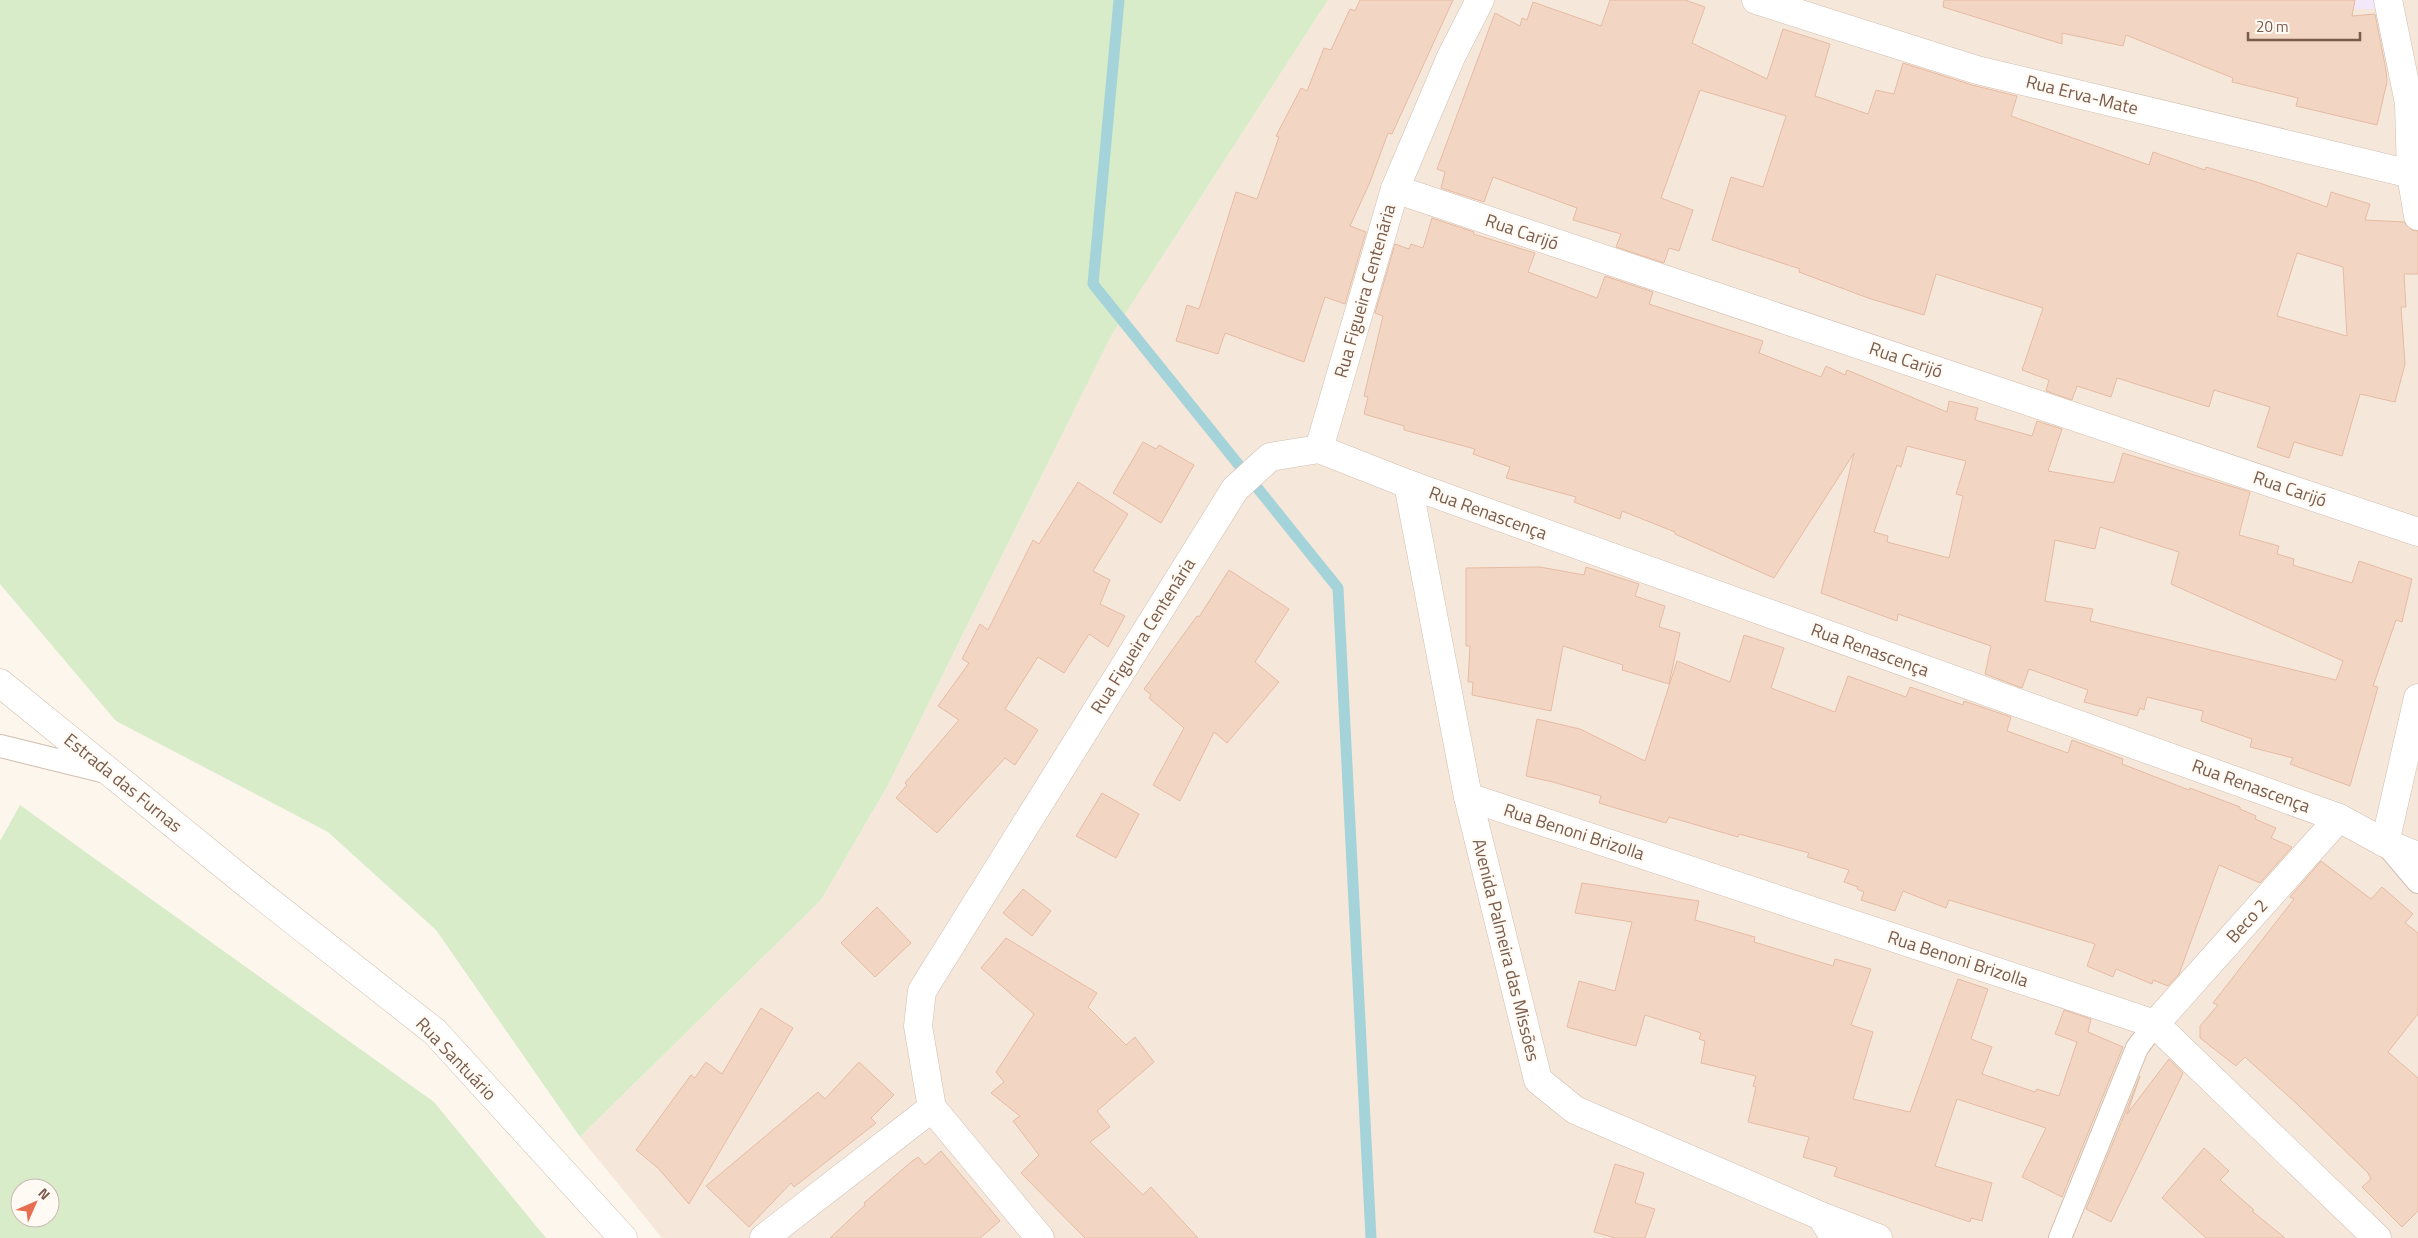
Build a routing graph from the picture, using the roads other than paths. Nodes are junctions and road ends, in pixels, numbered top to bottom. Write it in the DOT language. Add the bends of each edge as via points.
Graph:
graph roads {
  1 [pos="1480,0"];
  2 [pos="1756,0"];
  3 [pos="2388,0"];
  4 [pos="2412,174"];
  5 [pos="1395,189"];
  6 [pos="2418,216"];
  7 [pos="1319,449"];
  8 [pos="1408,484"];
  9 [pos="2418,532"];
  10 [pos="0,683"];
  11 [pos="2418,698"];
  12 [pos="3,753"];
  13 [pos="110,774"];
  14 [pos="1468,797"];
  15 [pos="2339,818"];
  16 [pos="2385,843"];
  17 [pos="2418,856"];
  18 [pos="2418,882"];
  19 [pos="246,883"];
  20 [pos="2155,1024"];
  21 [pos="932,1108"];
  22 [pos="1828,1227"];
  23 [pos="623,1238"];
  24 [pos="764,1238"];
  25 [pos="1040,1238"];
  26 [pos="1878,1238"];
  27 [pos="2060,1238"];
  28 [pos="2378,1238"];
  1 -- 5 [label="street, Rua Figueira Centenária" via="1451,57"];
  2 -- 4 [label="street, Rua Erva-Mate" via="1977,70"];
  3 -- 4 [label="street" via="2409,103"];
  4 -- 6 [label="street"];
  5 -- 7 [label="street, Rua Figueira Centenária"];
  5 -- 9 [label="street, Rua Carijó"];
  7 -- 8 [label="street, Rua Renascença"];
  7 -- 21 [label="street, Rua Figueira Centenária" via="1270,457 1235,489 922,991 918,1026"];
  8 -- 14 [label="street, Avenida Palmeira das Missões"];
  8 -- 15 [label="street, Rua Renascença"];
  10 -- 13 [label="street, Estrada das Furnas"];
  11 -- 16 [label="street"];
  12 -- 13 [label="lane"];
  13 -- 19 [label="street, Estrada das Furnas"];
  14 -- 20 [label="street, Rua Benoni Brizolla"];
  14 -- 22 [label="street, Avenida Palmeira das Missões" via="1538,1080 1575,1110"];
  15 -- 16 [label="street, Rua Renascença"];
  15 -- 20 [label="street, Beco 2"];
  16 -- 17 [label="street, Rua Renascença"];
  16 -- 18 [label="lane"];
  19 -- 23 [label="street, Rua Santuário" via="435,1032"];
  20 -- 27 [label="lane" via="2137,1048"];
  20 -- 28 [label="street, Rua Benoni Brizolla"];
  21 -- 24 [label="street"];
  21 -- 25 [label="street"];
  22 -- 26 [label="street, Avenida Palmeira das Missões"];
}
